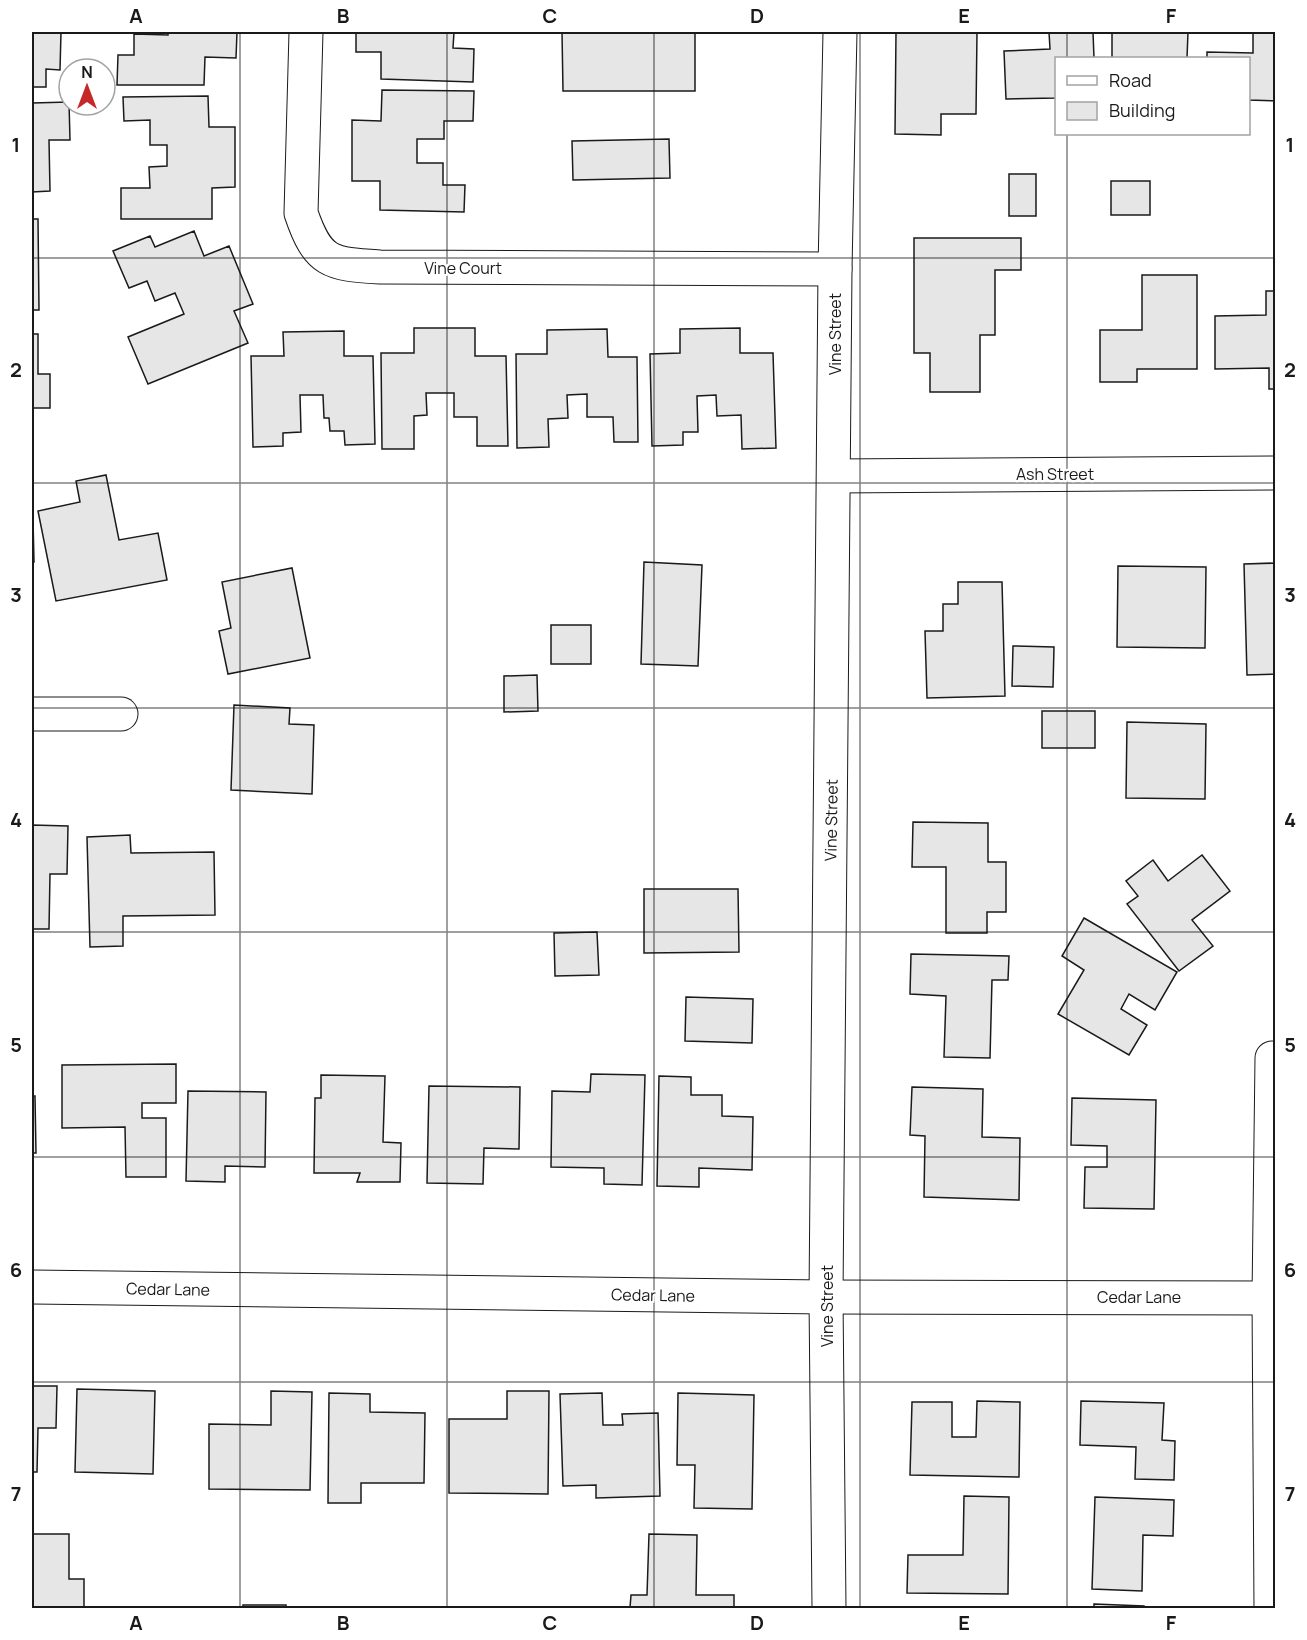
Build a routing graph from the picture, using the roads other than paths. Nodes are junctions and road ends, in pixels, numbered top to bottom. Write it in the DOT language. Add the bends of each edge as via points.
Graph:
graph roads {
  1 [pos="306,32"];
  2 [pos="840,32"];
  3 [pos="835,268"];
  4 [pos="1275,473"];
  5 [pos="834,476"];
  6 [pos="32,714"];
  7 [pos="121,714"];
  8 [pos="1272,1058"];
  9 [pos="32,1287"];
  10 [pos="826,1297"];
  11 [pos="1272,1298"];
  12 [pos="829,1608"];
  13 [pos="1271,1608"];
  1 -- 3 [label="street, Vine Court" via="302,213 310,240 321,254 345,265"];
  2 -- 3 [label="street, Vine Street"];
  3 -- 5 [label="street, Vine Street"];
  4 -- 5 [label="street, Ash Street"];
  5 -- 10 [label="street, Vine Street"];
  6 -- 7 [label="street"];
  8 -- 11 [label="street"];
  9 -- 10 [label="street, Cedar Lane"];
  10 -- 11 [label="street, Cedar Lane"];
  10 -- 12 [label="street, Vine Street"];
  11 -- 13 [label="street"];
}
